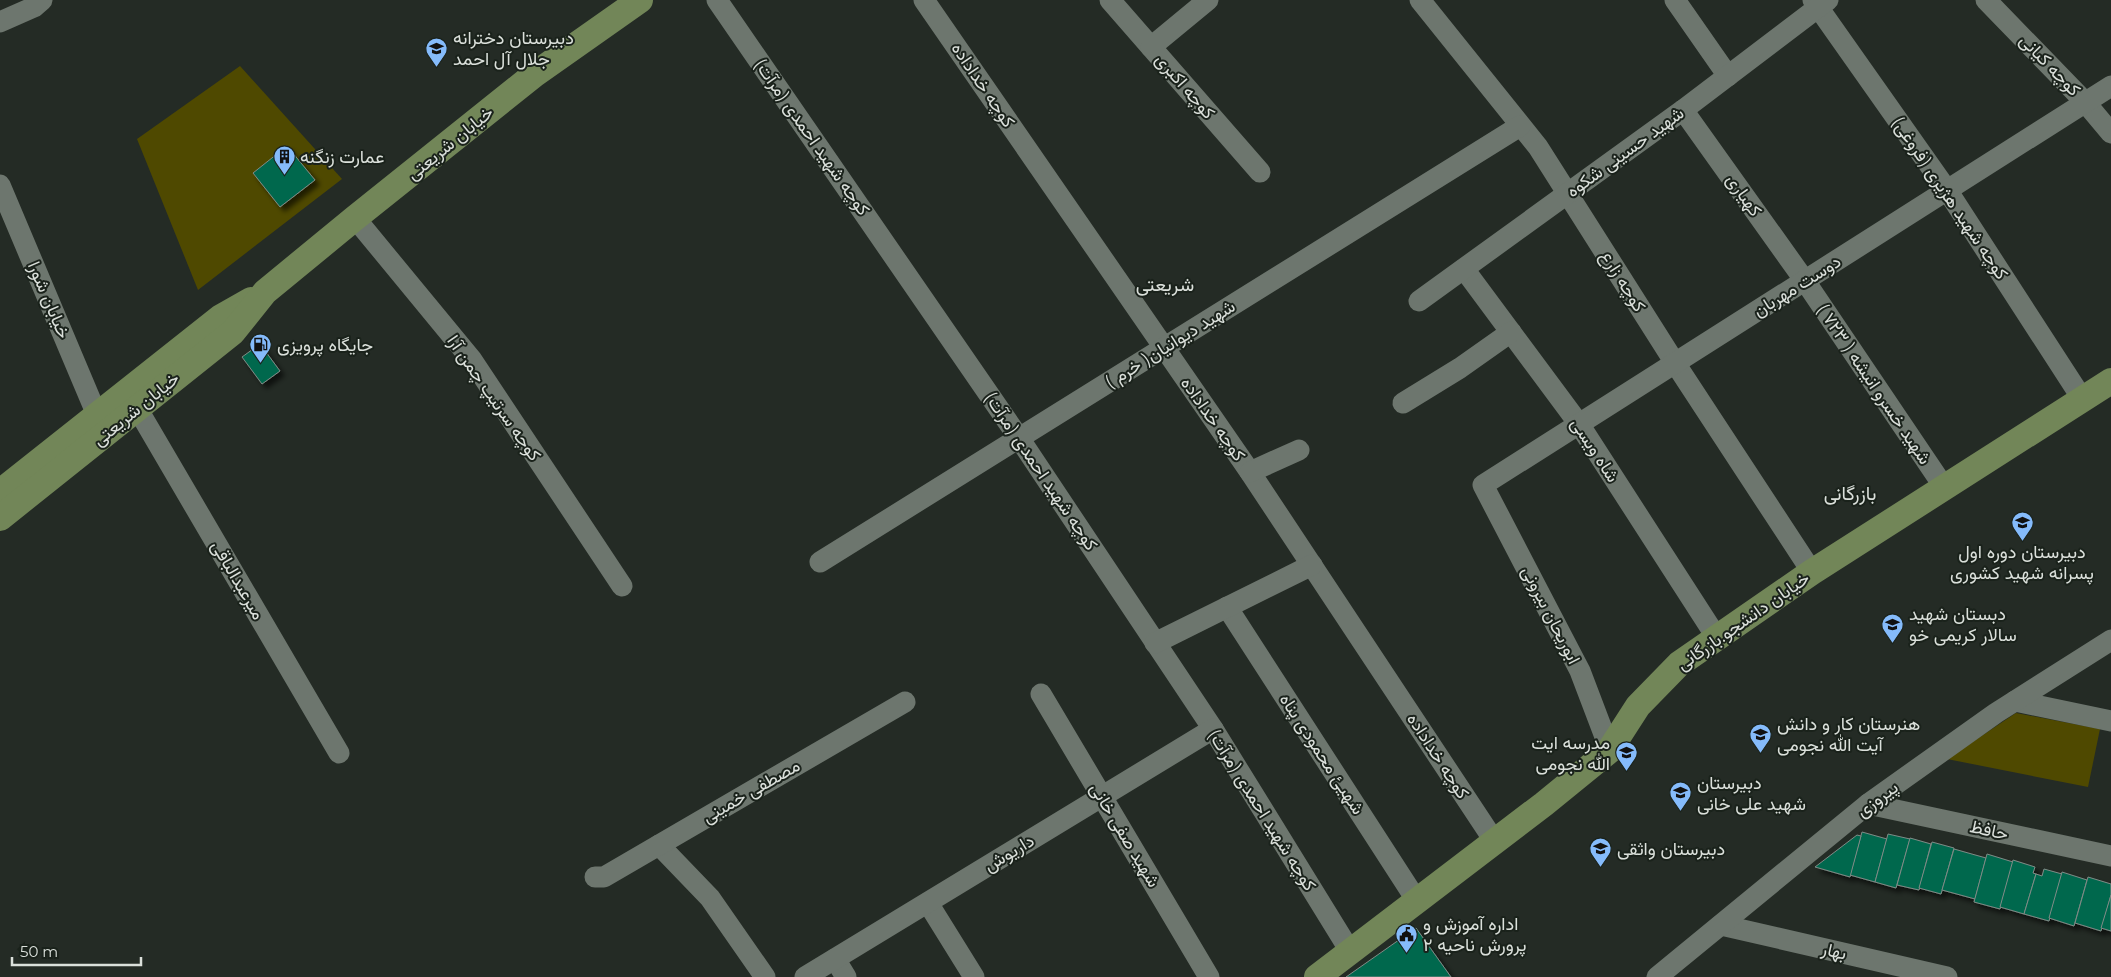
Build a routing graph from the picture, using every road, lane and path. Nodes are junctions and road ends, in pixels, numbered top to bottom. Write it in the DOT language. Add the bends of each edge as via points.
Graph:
graph roads {
  1 [pos="42,0"];
  2 [pos="640,0"];
  3 [pos="717,0"];
  4 [pos="924,0"];
  5 [pos="1110,0"];
  6 [pos="1208,0"];
  7 [pos="1420,0"];
  8 [pos="1676,0"];
  9 [pos="1986,0"];
  10 [pos="1820,2"];
  11 [pos="0,22"];
  12 [pos="1151,48"];
  13 [pos="1728,76"];
  14 [pos="2111,86"];
  15 [pos="2085,102"];
  16 [pos="1683,110"];
  17 [pos="1520,126"];
  18 [pos="2111,133"];
  19 [pos="1260,172"];
  20 [pos="0,185"];
  21 [pos="1946,190"];
  22 [pos="1567,194"];
  23 [pos="355,218"];
  24 [pos="1464,269"];
  25 [pos="1805,281"];
  26 [pos="265,292"];
  27 [pos="1419,301"];
  28 [pos="1511,332"];
  29 [pos="1163,348"];
  30 [pos="1675,363"];
  31 [pos="2111,381"];
  32 [pos="2083,400"];
  33 [pos="1404,403"];
  34 [pos="137,408"];
  35 [pos="97,415"];
  36 [pos="1579,424"];
  37 [pos="1019,438"];
  38 [pos="1299,450"];
  39 [pos="1250,472"];
  40 [pos="1483,485"];
  41 [pos="1944,487"];
  42 [pos="0,492"];
  43 [pos="0,518"];
  44 [pos="820,562"];
  45 [pos="1312,565"];
  46 [pos="1812,572"];
  47 [pos="622,586"];
  48 [pos="1227,608"];
  49 [pos="1717,638"];
  50 [pos="2111,640"];
  51 [pos="1155,643"];
  52 [pos="1041,694"];
  53 [pos="2015,701"];
  54 [pos="904,702"];
  55 [pos="2111,721"];
  56 [pos="1213,729"];
  57 [pos="1610,750"];
  58 [pos="338,753"];
  59 [pos="1102,797"];
  60 [pos="1868,804"];
  61 [pos="1495,842"];
  62 [pos="659,845"];
  63 [pos="2111,856"];
  64 [pos="595,877"];
  65 [pos="1417,901"];
  66 [pos="928,903"];
  67 [pos="1721,925"];
  68 [pos="1350,951"];
  69 [pos="836,959"];
  70 [pos="764,977"];
  71 [pos="805,977"];
  72 [pos="846,977"];
  73 [pos="974,977"];
  74 [pos="1209,977"];
  75 [pos="1317,977"];
  76 [pos="1657,977"];
  77 [pos="1947,977"];
  1 -- 11 [label="street"];
  2 -- 23 [label="main road, خیابان شریعتی" via="535,74"];
  3 -- 37 [label="street, کوچه شهید احمدی (مرآت)"];
  4 -- 29 [label="street, کوچه خداداده"];
  5 -- 12 [label="street, کوچه اکبری"];
  6 -- 12 [label="street"];
  7 -- 17 [label="street, کوچه زارع"];
  8 -- 13 [label="street"];
  9 -- 15 [label="street, کوچه کیانی"];
  10 -- 13 [label="street, شهید حسینی شکوه"];
  10 -- 21 [label="street, کوچه شهید هژیری (فروغی)"];
  12 -- 19 [label="street, کوچه اکبری"];
  13 -- 16 [label="street, شهید حسینی شکوه"];
  14 -- 15 [label="street, دوست مهربان"];
  15 -- 18 [label="street, کوچه کیانی"];
  15 -- 21 [label="street, دوست مهربان"];
  16 -- 22 [label="street, شهید حسینی شکوه"];
  16 -- 25 [label="street, کهیاری"];
  17 -- 22 [label="street, کوچه زارع" via="1538,147"];
  17 -- 29 [label="street, شهید دیوانیان( خرم )"];
  20 -- 35 [label="street, خیابان شورا"];
  21 -- 25 [label="street, دوست مهربان"];
  21 -- 32 [label="street, کوچه شهید هژیری (فروغی)"];
  22 -- 24 [label="street, شهید حسینی شکوه"];
  22 -- 30 [label="street, کوچه زارع"];
  23 -- 26 [label="main road, خیابان شریعتی"];
  23 -- 47 [label="street, کوچه سرتیپ چمن آرا" via="472,360"];
  24 -- 27 [label="street, شهید حسینی شکوه"];
  24 -- 28 [label="street, شاه ویسی"];
  25 -- 30 [label="street, دوست مهربان"];
  25 -- 41 [label="street, شهید خسرو انیشه ( ۷۲۳ )"];
  26 -- 34 [label="main road, خیابان شریعتی" via="233,332"];
  26 -- 35 [label="main road, خیابان شریعتی" via="222,317"];
  28 -- 33 [label="street"];
  28 -- 36 [label="street, شاه ویسی"];
  29 -- 37 [label="street, شهید دیوانیان( خرم )"];
  29 -- 39 [label="street, کوچه خداداده"];
  30 -- 36 [label="street, دوست مهربان"];
  30 -- 46 [label="street, کوچه زارع"];
  31 -- 32 [label="main road, خیابان دانشجو.بازرگانی"];
  32 -- 41 [label="main road, خیابان دانشجو.بازرگانی"];
  34 -- 43 [label="main road, خیابان شریعتی"];
  34 -- 58 [label="street, میرعبدالباقی"];
  35 -- 42 [label="main road, خیابان شریعتی"];
  36 -- 40 [label="street, دوست مهربان"];
  36 -- 49 [label="street, شاه ویسی"];
  37 -- 44 [label="street, شهید دیوانیان( خرم )"];
  37 -- 51 [label="street, کوچه شهید احمدی (مرآت)"];
  38 -- 39 [label="street"];
  39 -- 45 [label="street, کوچه خداداده"];
  40 -- 57 [label="street, ابوریحان بیرونی" via="1580,671"];
  41 -- 46 [label="main road, خیابان دانشجو.بازرگانی"];
  45 -- 48 [label="street"];
  45 -- 61 [label="street, کوچه خداداده"];
  46 -- 49 [label="main road, خیابان دانشجو.بازرگانی"];
  48 -- 51 [label="street"];
  48 -- 65 [label="street, شهیئ محمودی پناه"];
  49 -- 57 [label="main road, خیابان دانشجو.بازرگانی" via="1679,664 1638,706"];
  50 -- 53 [label="street, پیروزی"];
  51 -- 56 [label="street, کوچه شهید احمدی (مرآت)"];
  52 -- 59 [label="street, شهید صفی خانی"];
  53 -- 55 [label="street"];
  53 -- 60 [label="street, پیروزی"];
  54 -- 62 [label="street, مصطفی خمینی"];
  56 -- 59 [label="street, داریوش"];
  56 -- 68 [label="street, کوچه شهید احمدی (مرآت)"];
  57 -- 61 [label="main road, خیابان دانشجو.بازرگانی"];
  59 -- 66 [label="street, داریوش"];
  59 -- 74 [label="street, شهید صفی خانی"];
  60 -- 63 [label="street, حافظ"];
  60 -- 67 [label="street, پیروزی"];
  61 -- 65 [label="main road, خیابان دانشجو.بازرگانی"];
  62 -- 64 [label="street, مصطفی خمینی" via="604,877"];
  62 -- 70 [label="street" via="710,898"];
  65 -- 68 [label="main road, خیابان دانشجو.بازرگانی"];
  66 -- 69 [label="street, داریوش"];
  66 -- 73 [label="street"];
  67 -- 76 [label="street, پیروزی"];
  67 -- 77 [label="street, بهار"];
  68 -- 75 [label="main road, خیابان دانشجو.بازرگانی"];
  69 -- 71 [label="street, داریوش"];
  69 -- 72 [label="street"];
}
